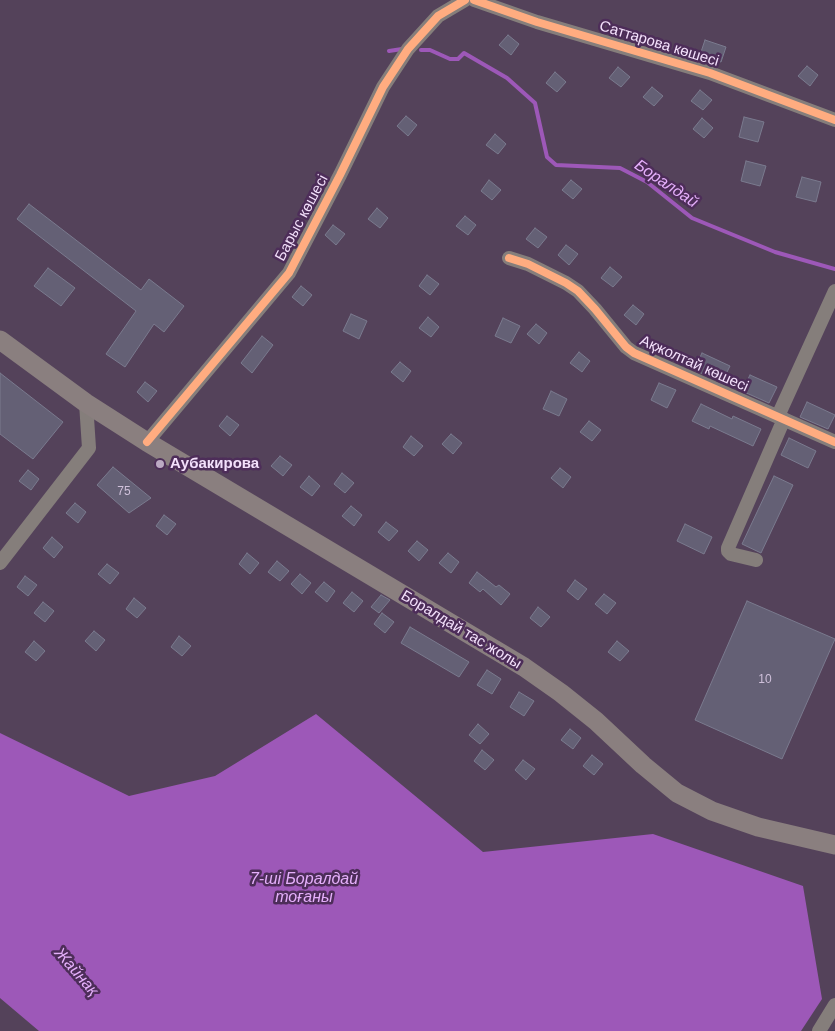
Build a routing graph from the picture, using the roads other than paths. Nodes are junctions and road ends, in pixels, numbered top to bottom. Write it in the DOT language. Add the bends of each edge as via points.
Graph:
graph roads {
  1 [pos="465,0"];
  2 [pos="474,0"];
  3 [pos="835,120"];
  4 [pos="508,258"];
  5 [pos="835,291"];
  6 [pos="0,340"];
  7 [pos="86,403"];
  8 [pos="781,418"];
  9 [pos="147,442"];
  10 [pos="835,442"];
  11 [pos="756,560"];
  12 [pos="0,563"];
  13 [pos="835,845"];
  14 [pos="835,1005"];
  15 [pos="819,1031"];
  1 -- 9 [label="street, Барыс көшесі" via="438,16 408,49 383,87 289,273"];
  2 -- 3 [label="street, Саттарова көшесі" via="537,22 710,72"];
  4 -- 8 [label="street, Ақжолтай көшесі" via="528,264 578,291 634,353"];
  5 -- 8 [label="street"];
  6 -- 7 [label="main road, Боралдай тас жолы"];
  7 -- 9 [label="main road, Боралдай тас жолы"];
  7 -- 12 [label="street" via="89,448"];
  8 -- 10 [label="street, Ақжолтай көшесі"];
  8 -- 11 [label="street" via="728,548 732,554"];
  9 -- 13 [label="main road, Боралдай тас жолы" via="524,667 596,721 677,793 712,811 758,827"];
  14 -- 15 [label="street"];
}
